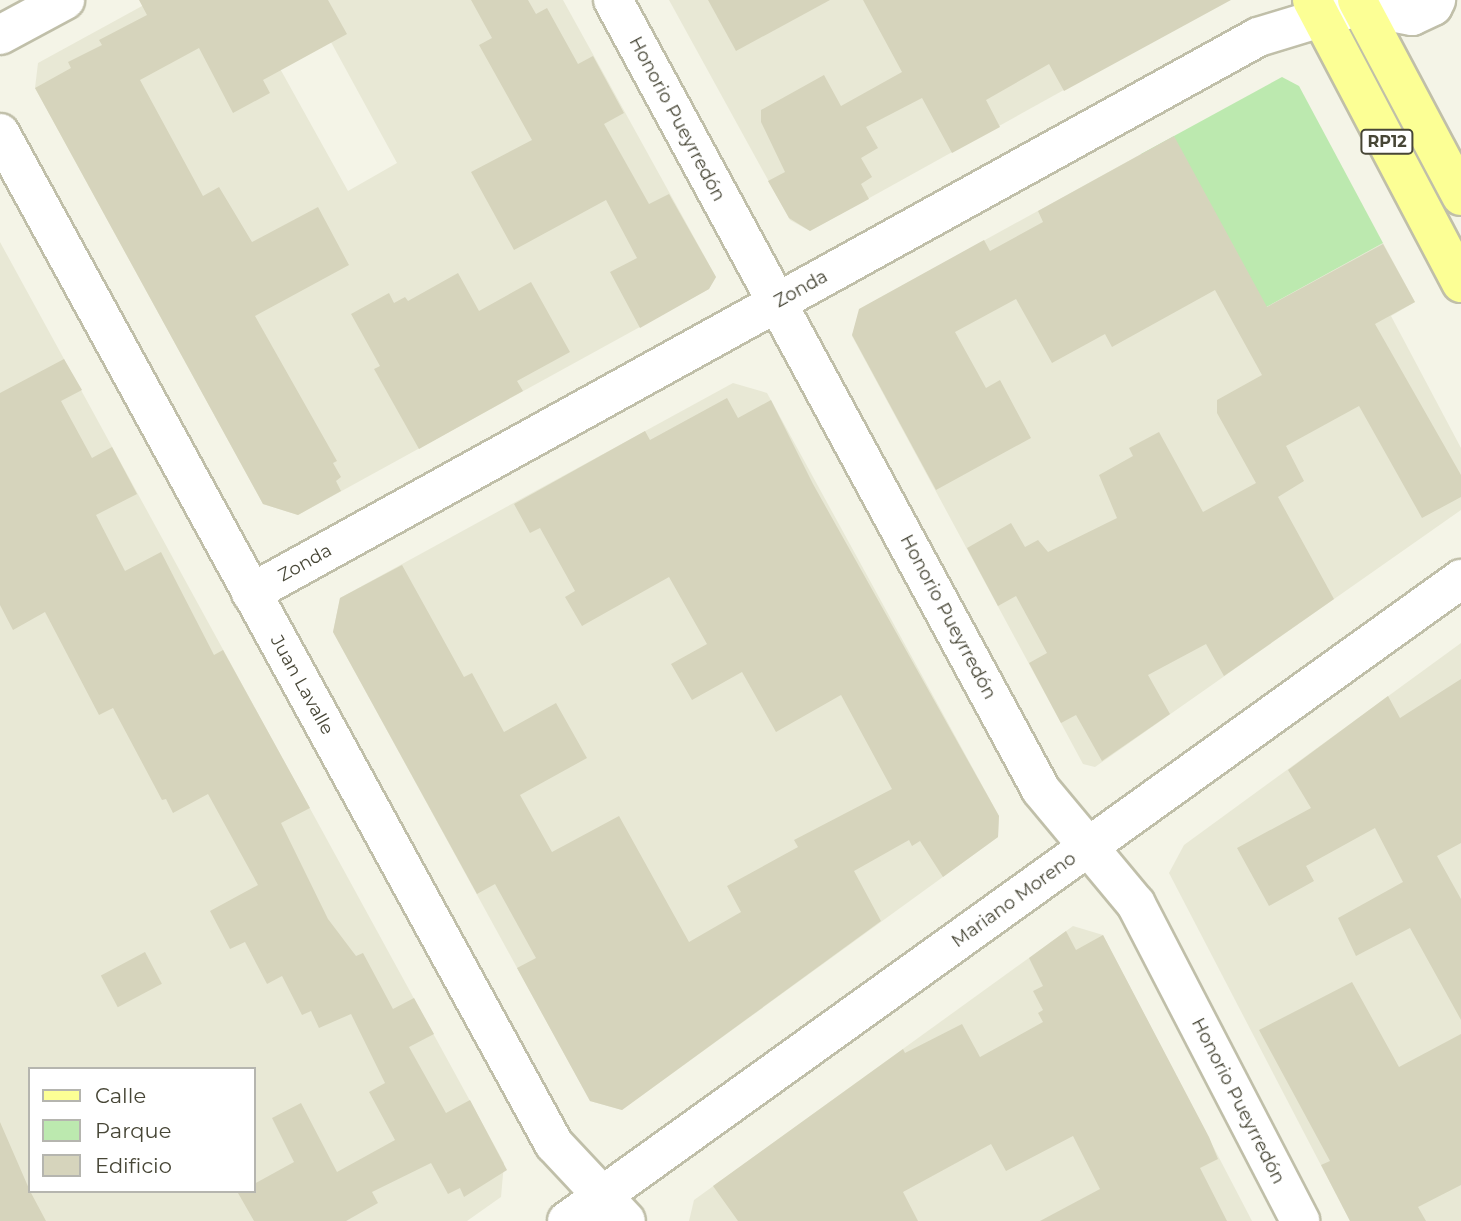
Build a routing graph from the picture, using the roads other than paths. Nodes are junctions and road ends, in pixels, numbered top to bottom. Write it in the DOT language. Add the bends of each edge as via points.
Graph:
graph roads {
  1 [pos="65,0"];
  2 [pos="613,0"];
  3 [pos="1436,0"];
  4 [pos="1360,2"];
  5 [pos="1316,9"];
  6 [pos="0,35"];
  7 [pos="0,133"];
  8 [pos="1461,196"];
  9 [pos="1461,283"];
  10 [pos="777,303"];
  11 [pos="1461,579"];
  12 [pos="251,593"];
  13 [pos="1088,846"];
  14 [pos="614,1208"];
  15 [pos="567,1221"];
  16 [pos="1300,1221"];
  1 -- 6 [label="street"];
  2 -- 10 [label="street, Honorio Pueyrredón"];
  3 -- 4 [label="street, Zonda" via="1412,16"];
  4 -- 5 [label="street, Zonda"];
  4 -- 8 [label="main road, RP12"];
  5 -- 9 [label="main road, RP12"];
  5 -- 10 [label="street, Zonda"];
  7 -- 12 [label="street, Juan Lavalle"];
  10 -- 12 [label="street, Zonda"];
  10 -- 13 [label="street, Honorio Pueyrredón" via="1041,790"];
  11 -- 13 [label="street, Mariano Moreno"];
  12 -- 14 [label="street, Juan Lavalle" via="554,1144"];
  13 -- 14 [label="street, Mariano Moreno"];
  13 -- 16 [label="street, Honorio Pueyrredón" via="1136,904"];
  14 -- 15 [label="street, Mariano Moreno"];
}
